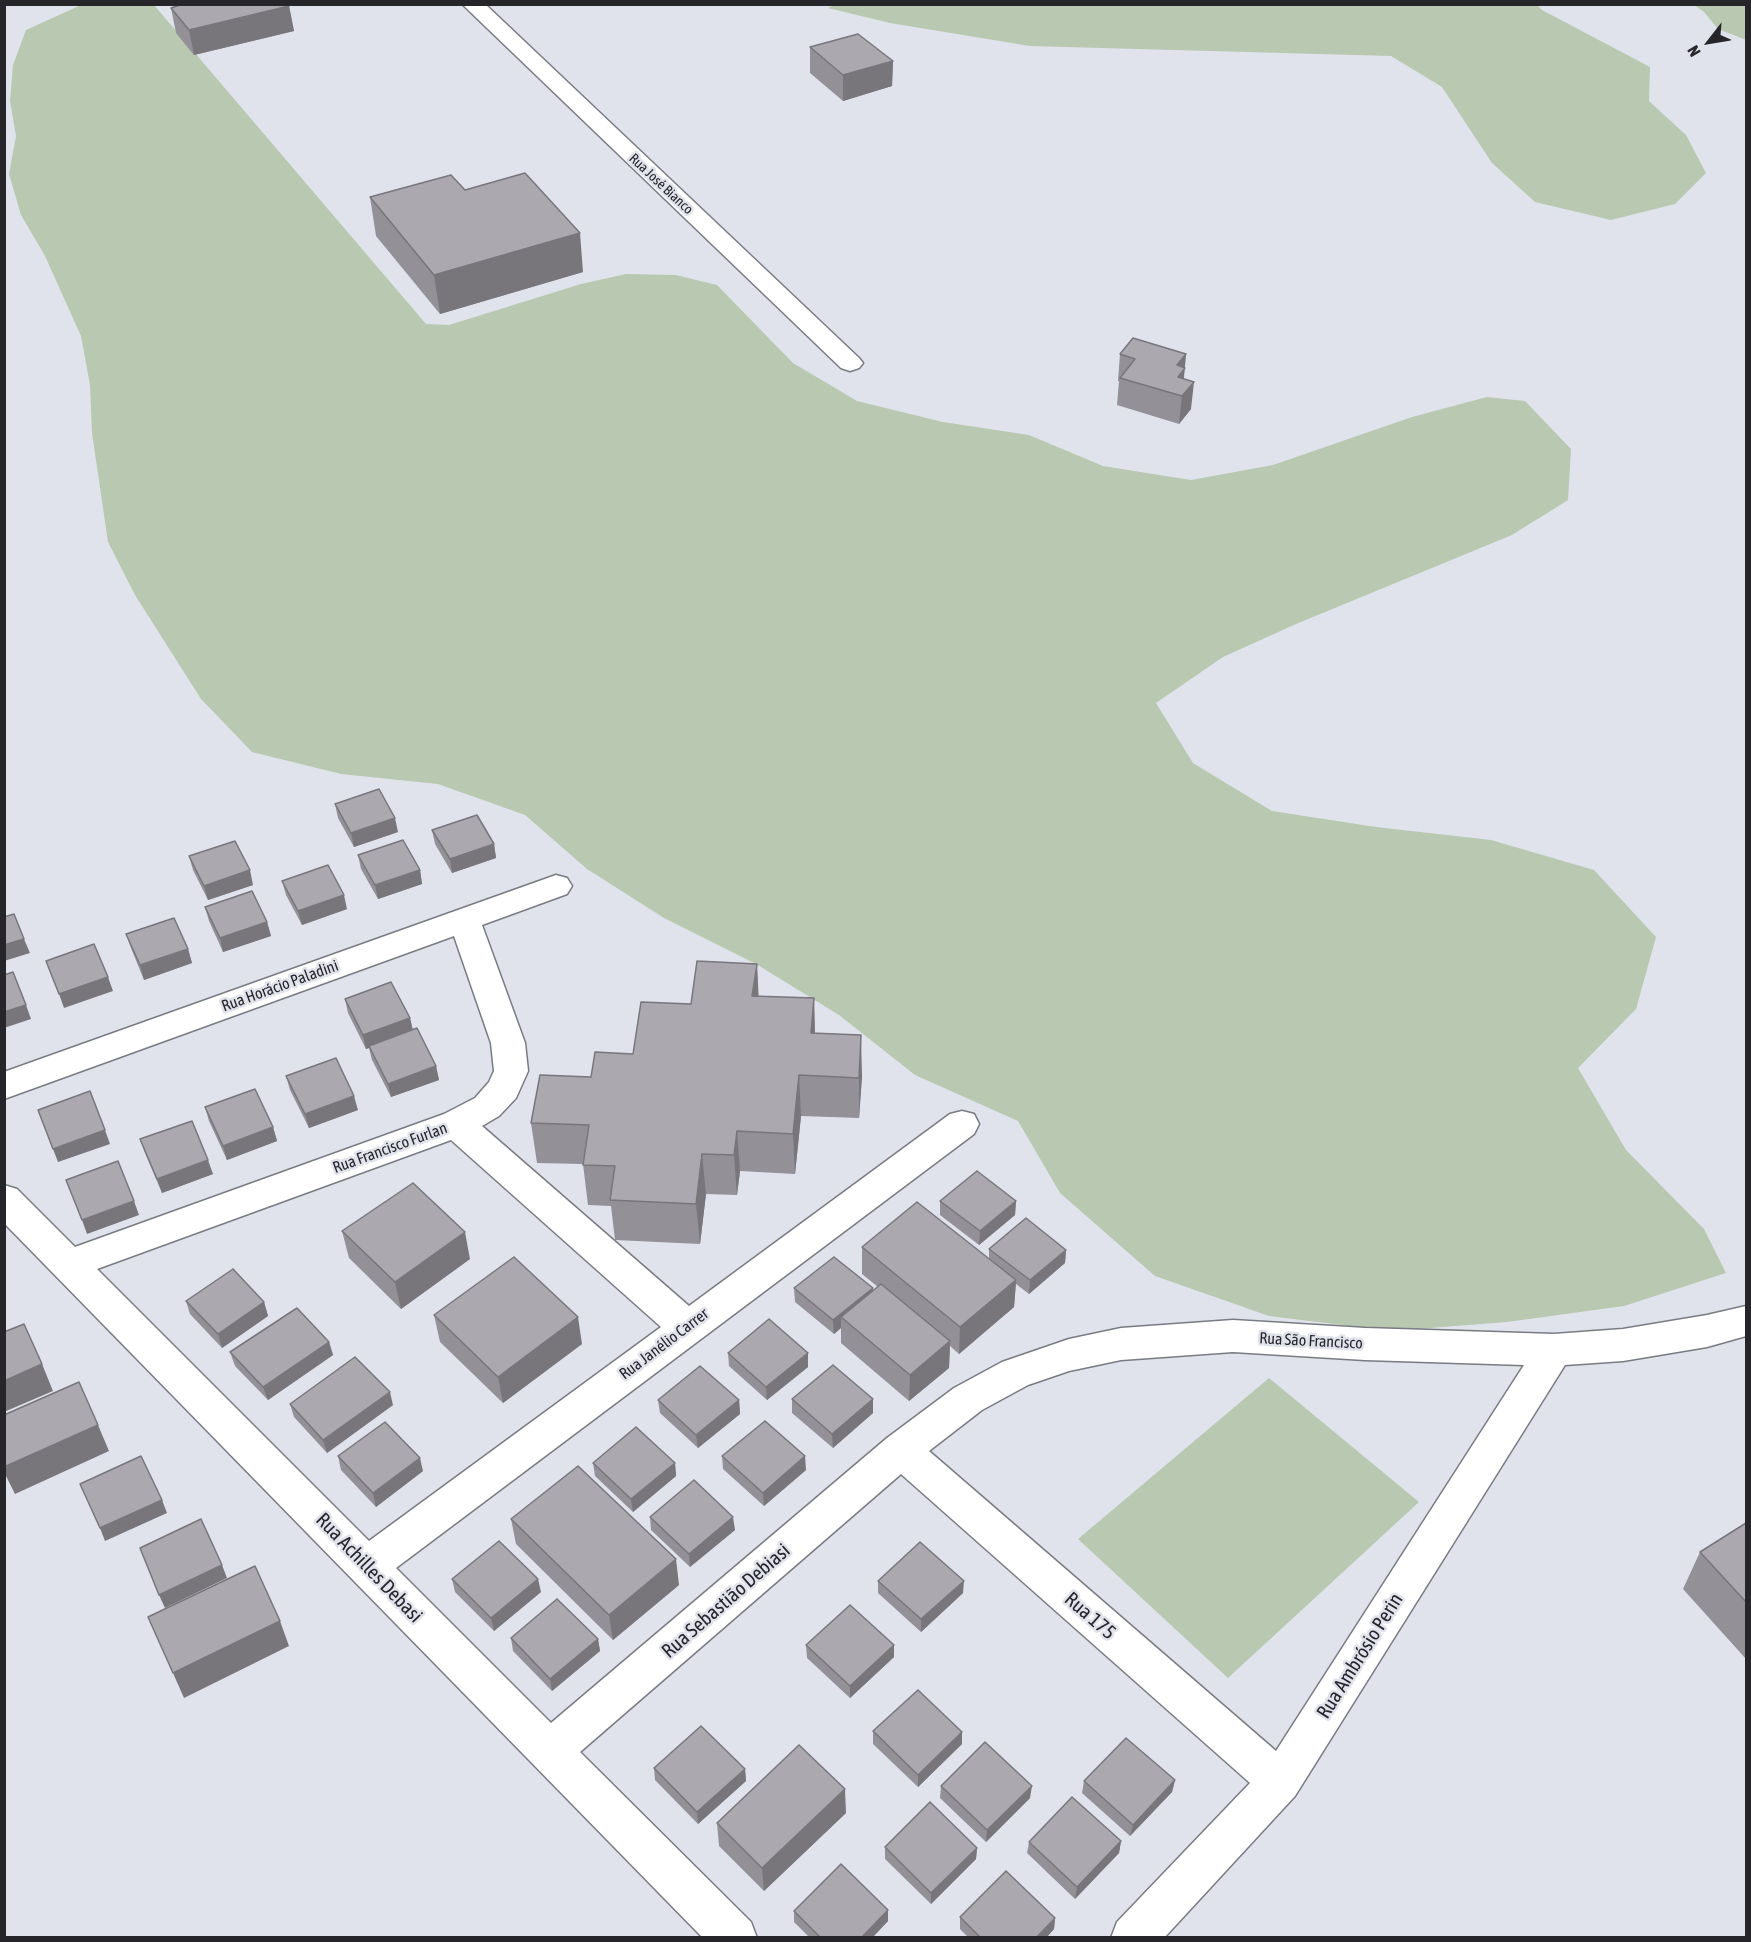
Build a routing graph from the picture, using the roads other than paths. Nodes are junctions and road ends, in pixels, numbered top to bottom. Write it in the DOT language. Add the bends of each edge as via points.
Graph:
graph roads {
  1 [pos="472,4"];
  2 [pos="850,363"];
  3 [pos="556,886"];
  4 [pos="464,919"];
  5 [pos="4,1086"];
  6 [pos="456,1124"];
  7 [pos="962,1124"];
  8 [pos="4,1199"];
  9 [pos="69,1264"];
  10 [pos="1746,1321"];
  11 [pos="687,1327"];
  12 [pos="1554,1350"];
  13 [pos="901,1450"];
  14 [pos="367,1566"];
  15 [pos="550,1751"];
  16 [pos="1280,1782"];
  17 [pos="735,1938"];
  18 [pos="1133,1938"];
  1 -- 2 [label="street, Rua José Bianco"];
  3 -- 4 [label="street, Rua Horácio Paladini"];
  4 -- 5 [label="street, Rua Horácio Paladini"];
  4 -- 6 [label="street" via="508,1043 511,1071 504,1089 487,1107"];
  6 -- 9 [label="street, Rua Francisco Furlan"];
  6 -- 11 [label="street, Rua Francisco Furlan"];
  7 -- 11 [label="street, Rua Janélio Carrer"];
  8 -- 9 [label="street, Rua Achilles Debasi"];
  9 -- 14 [label="street, Rua Achilles Debasi"];
  10 -- 12 [label="street, Rua São Francisco" via="1623,1345"];
  11 -- 14 [label="street, Rua Janélio Carrer"];
  12 -- 13 [label="street, Rua São Francisco" via="1233,1336 1120,1344 1014,1373 968,1399"];
  12 -- 16 [label="street, Rua Ambrósio Perin"];
  13 -- 15 [label="street, Rua Sebastião Debiasi"];
  13 -- 16 [label="street, Rua 175"];
  14 -- 15 [label="street, Rua Achilles Debasi"];
  15 -- 17 [label="street, Rua Achilles Debasi"];
  16 -- 18 [label="street, Rua Ambrósio Perin"];
}
